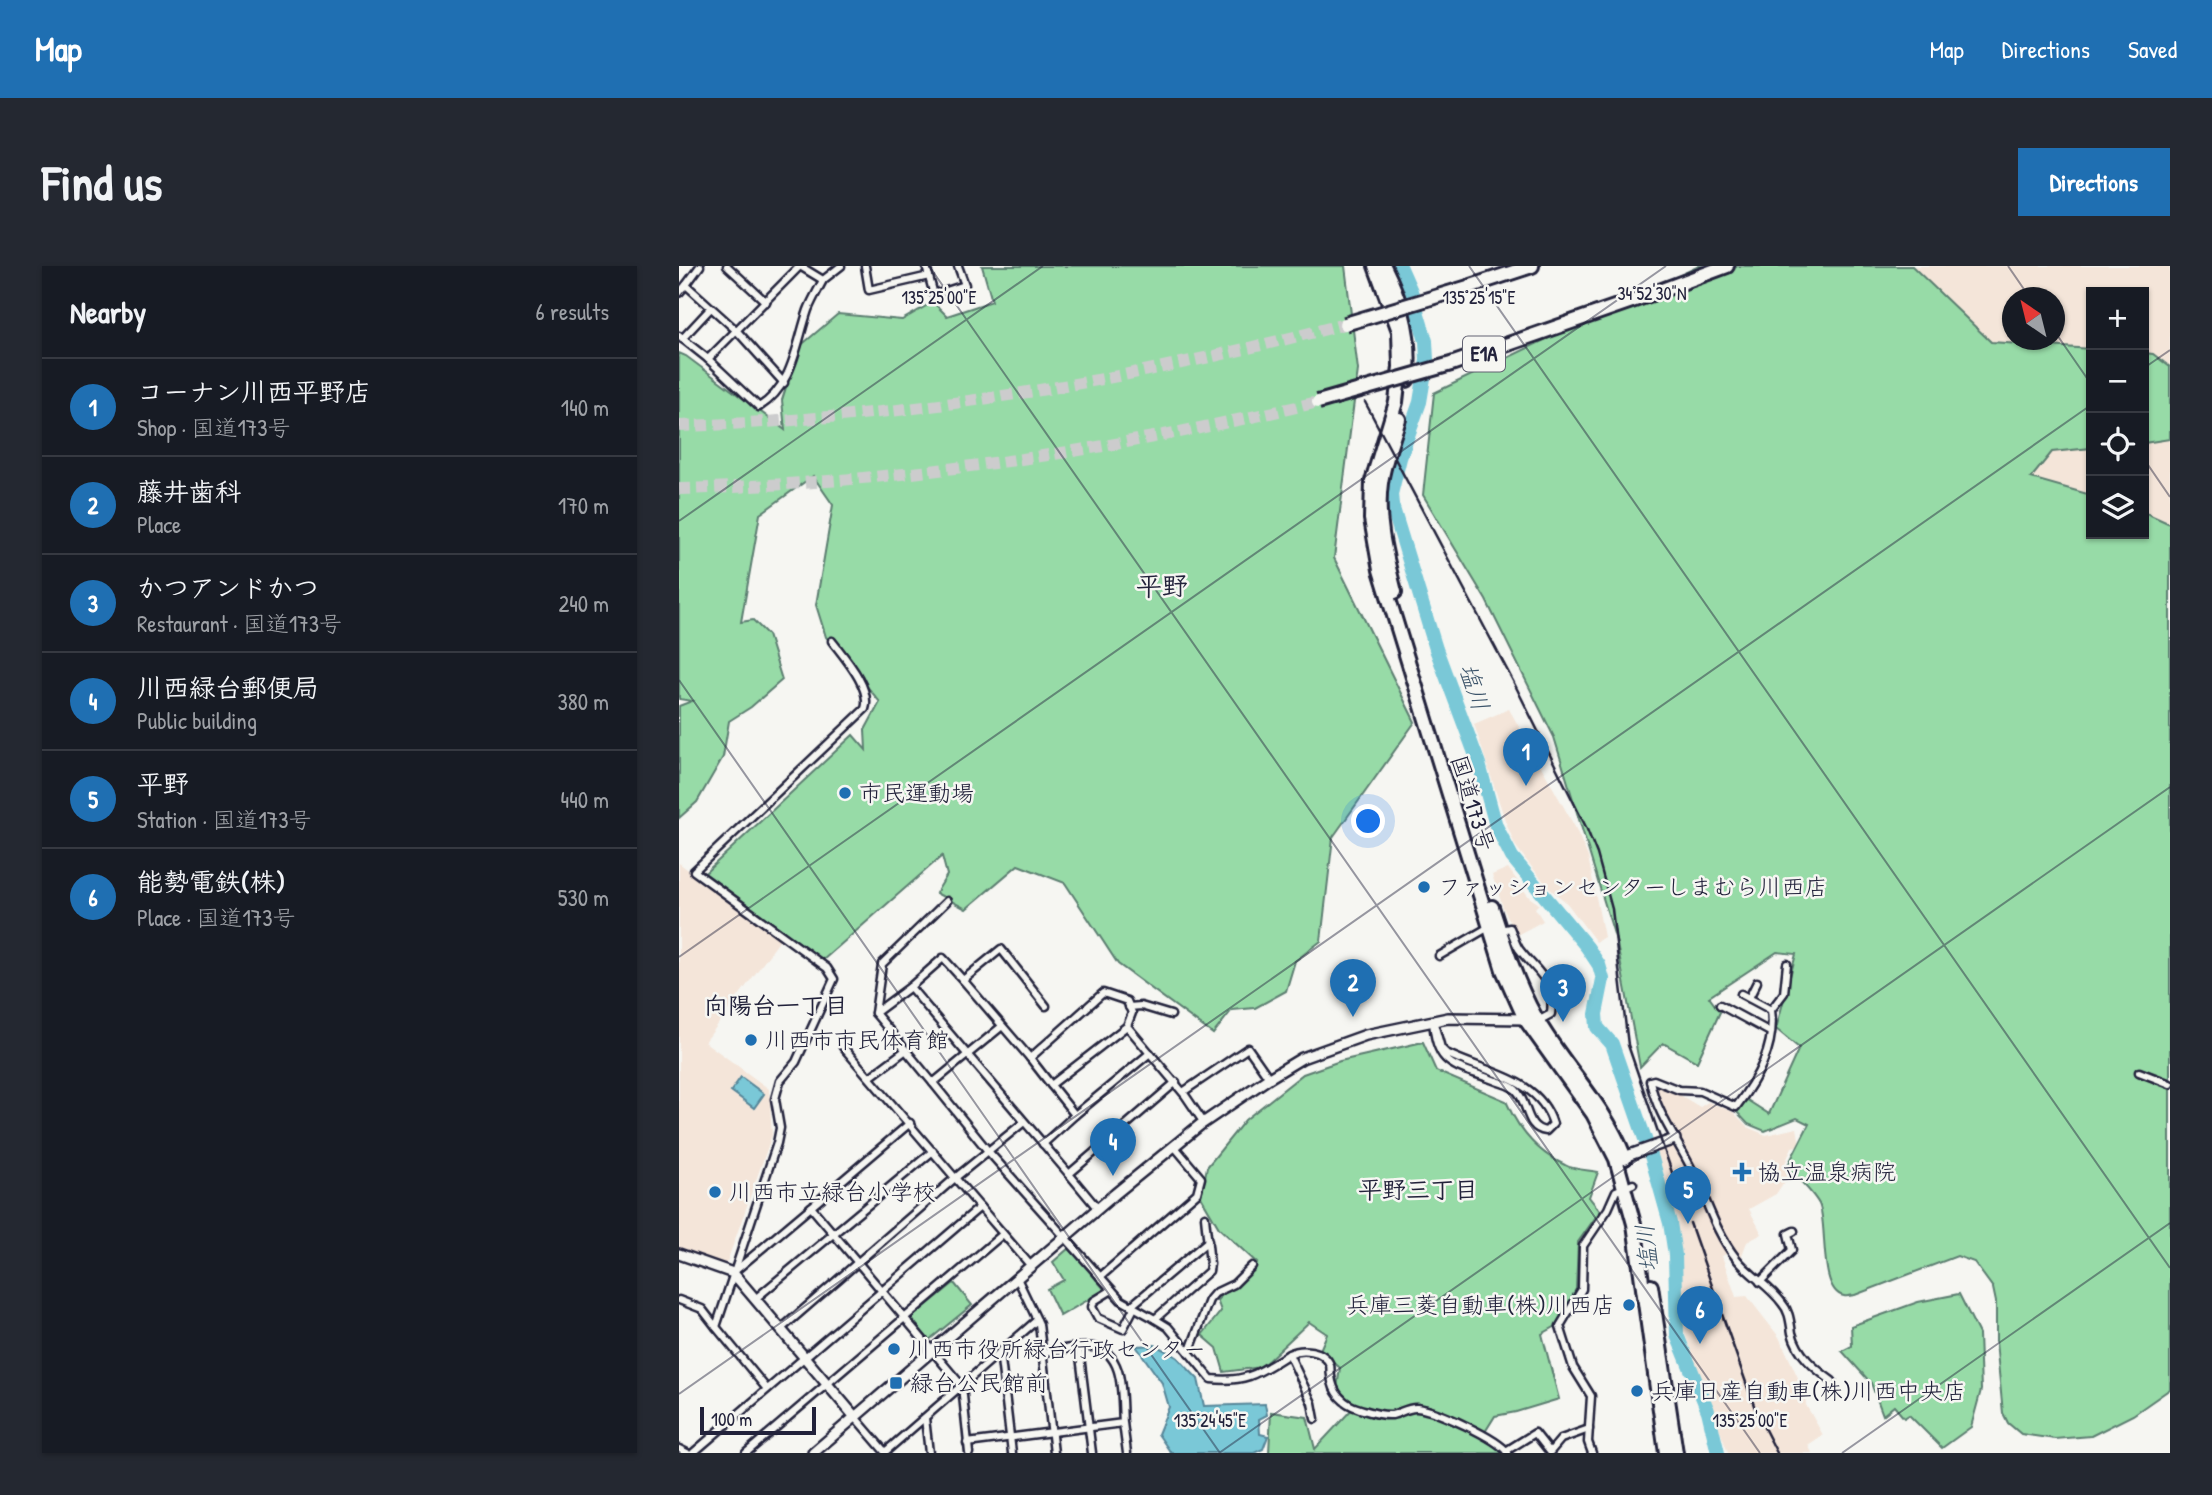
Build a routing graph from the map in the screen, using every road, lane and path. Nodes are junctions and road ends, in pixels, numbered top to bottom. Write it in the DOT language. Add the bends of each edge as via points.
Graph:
graph roads {
  1 [pos="700,266"];
  2 [pos="727,266"];
  3 [pos="800,266"];
  4 [pos="841,266"];
  5 [pos="865,266"];
  6 [pos="926,266"];
  7 [pos="958,266"];
  8 [pos="1375,266"];
  9 [pos="1384,266"];
  10 [pos="1532,266"];
  11 [pos="1727,266"];
  12 [pos="929,276"];
  13 [pos="823,280"];
  14 [pos="686,285"];
  15 [pos="679,293"];
  16 [pos="766,302"];
  17 [pos="710,309"];
  18 [pos="1345,324"];
  19 [pos="737,331"];
  20 [pos="681,338"];
  21 [pos="708,359"];
  22 [pos="784,383"];
  23 [pos="1318,402"];
  24 [pos="831,641"];
  25 [pos="947,901"];
  26 [pos="1495,928"];
  27 [pos="1439,956"];
  28 [pos="1787,964"];
  29 [pos="963,980"];
  30 [pos="1757,982"];
  31 [pos="910,987"];
  32 [pos="1741,994"];
  33 [pos="1749,998"];
  34 [pos="1046,1006"];
  35 [pos="1720,1006"];
  36 [pos="1129,1007"];
  37 [pos="1771,1010"];
  38 [pos="875,1013"];
  39 [pos="1171,1016"];
  40 [pos="1433,1020"];
  41 [pos="1533,1020"];
  42 [pos="1127,1026"];
  43 [pos="1001,1027"];
  44 [pos="1770,1032"];
  45 [pos="843,1047"];
  46 [pos="906,1050"];
  47 [pos="1150,1053"];
  48 [pos="967,1055"];
  49 [pos="1030,1058"];
  50 [pos="2139,1072"];
  51 [pos="870,1077"];
  52 [pos="1269,1078"];
  53 [pos="1175,1082"];
  54 [pos="933,1083"];
  55 [pos="2170,1084"];
  56 [pos="1051,1085"];
  57 [pos="1183,1092"];
  58 [pos="1075,1115"];
  59 [pos="1024,1122"];
  60 [pos="909,1123"];
  61 [pos="1203,1123"];
  62 [pos="1675,1139"];
  63 [pos="1043,1144"];
  64 [pos="1174,1146"];
  65 [pos="933,1151"];
  66 [pos="988,1151"];
  67 [pos="1620,1158"];
  68 [pos="1069,1174"];
  69 [pos="955,1178"];
  70 [pos="1629,1186"];
  71 [pos="811,1207"];
  72 [pos="980,1207"];
  73 [pos="1098,1209"];
  74 [pos="1205,1217"];
  75 [pos="1794,1231"];
  76 [pos="1003,1234"];
  77 [pos="834,1235"];
  78 [pos="1065,1237"];
  79 [pos="1208,1241"];
  80 [pos="679,1254"];
  81 [pos="858,1262"];
  82 [pos="1031,1266"];
  83 [pos="1252,1266"];
  84 [pos="733,1273"];
  85 [pos="1100,1277"];
  86 [pos="1017,1278"];
  87 [pos="1760,1282"];
  88 [pos="882,1290"];
  89 [pos="1112,1290"];
  90 [pos="755,1299"];
  91 [pos="679,1300"];
  92 [pos="1132,1307"];
  93 [pos="905,1319"];
  94 [pos="1155,1319"];
  95 [pos="1037,1320"];
  96 [pos="716,1326"];
  97 [pos="781,1329"];
  98 [pos="1079,1348"];
  99 [pos="933,1351"];
  100 [pos="1000,1351"];
  101 [pos="1042,1352"];
  102 [pos="1189,1353"];
  103 [pos="1289,1354"];
  104 [pos="804,1357"];
  105 [pos="1832,1381"];
  106 [pos="828,1384"];
  107 [pos="962,1385"];
  108 [pos="767,1389"];
  109 [pos="855,1417"];
  110 [pos="925,1418"];
  111 [pos="1315,1419"];
  112 [pos="1123,1423"];
  113 [pos="1089,1427"];
  114 [pos="1590,1429"];
  115 [pos="1051,1432"];
  116 [pos="1010,1437"];
  117 [pos="967,1443"];
  118 [pos="679,1449"];
  119 [pos="1507,1452"];
  120 [pos="687,1453"];
  121 [pos="693,1453"];
  122 [pos="746,1453"];
  123 [pos="813,1453"];
  124 [pos="885,1453"];
  125 [pos="929,1453"];
  126 [pos="968,1453"];
  127 [pos="1012,1453"];
  128 [pos="1054,1453"];
  129 [pos="1092,1453"];
  130 [pos="1127,1453"];
  131 [pos="1592,1453"];
  132 [pos="1666,1453"];
  133 [pos="1677,1453"];
  1 -- 14 [label="street"];
  2 -- 16 [label="street"];
  3 -- 13 [label="street"];
  3 -- 16 [label="street"];
  4 -- 13 [label="street"];
  5 -- 12 [label="street" via="869,290"];
  6 -- 12 [label="street"];
  7 -- 12 [label="street" via="965,285 934,295"];
  8 -- 26 [label="highway, 国道173号" via="1399,331 1400,367 1396,401 1372,481 1371,519 1380,570"];
  9 -- 26 [label="highway, 国道173号" via="1404,318 1410,356 1403,404 1381,481 1384,548"];
  10 -- 18 [label="highway, bridge"];
  11 -- 23 [label="highway, E1A, bridge" via="1451,364"];
  13 -- 22 [label="street" via="809,307"];
  14 -- 15 [label="street"];
  14 -- 17 [label="street"];
  16 -- 19 [label="street"];
  17 -- 19 [label="street"];
  17 -- 20 [label="street"];
  19 -- 21 [label="street"];
  19 -- 22 [label="street"];
  20 -- 21 [label="street"];
  21 -- 22 [label="street" via="759,407"];
  24 -- 84 [label="street" via="856,673 867,702 865,709 694,871 827,968 834,979 796,1062 780,1081 775,1100 778,1143"];
  25 -- 38 [label="street" via="882,964"];
  26 -- 27 [label="street"];
  26 -- 41 [label="highway, 国道173号" via="1503,970"];
  26 -- 41 [label="street" via="1510,928 1520,950 1550,990 1551,1014"];
  28 -- 37 [label="street" via="1784,993"];
  29 -- 31 [label="street" via="943,958"];
  29 -- 34 [label="street" via="1000,949"];
  29 -- 43 [label="street"];
  30 -- 33 [label="street"];
  31 -- 38 [label="street"];
  31 -- 48 [label="street"];
  32 -- 33 [label="street"];
  33 -- 37 [label="street"];
  35 -- 44 [label="street"];
  36 -- 39 [label="street"];
  36 -- 42 [label="street" via="1132,1013"];
  36 -- 49 [label="street" via="1127,1001 1103,993"];
  37 -- 44 [label="street"];
  38 -- 46 [label="street"];
  40 -- 40 [label="street" via="1446,1053 1522,1084 1549,1112 1553,1124 1546,1131 1539,1130 1531,1124 1516,1090 1441,1056"];
  40 -- 41 [label="street"];
  40 -- 52 [label="street" via="1366,1035 1302,1058"];
  41 -- 67 [label="highway, 国道173号"];
  42 -- 47 [label="street"];
  42 -- 56 [label="street"];
  43 -- 48 [label="street"];
  43 -- 49 [label="street"];
  44 -- 62 [label="street" via="1760,1072 1736,1107 1700,1091 1650,1081"];
  45 -- 51 [label="street"];
  46 -- 51 [label="street"];
  46 -- 54 [label="street"];
  47 -- 53 [label="street"];
  47 -- 58 [label="street"];
  48 -- 54 [label="street"];
  48 -- 59 [label="street"];
  49 -- 56 [label="street"];
  50 -- 55 [label="street"];
  51 -- 60 [label="street"];
  52 -- 57 [label="street" via="1248,1048"];
  52 -- 61 [label="street"];
  53 -- 57 [label="street"];
  53 -- 68 [label="street"];
  54 -- 66 [label="street"];
  56 -- 58 [label="street"];
  57 -- 61 [label="street"];
  58 -- 63 [label="street"];
  59 -- 63 [label="street"];
  59 -- 66 [label="street"];
  60 -- 65 [label="street"];
  60 -- 71 [label="street"];
  61 -- 64 [label="street"];
  62 -- 67 [label="street"];
  62 -- 87 [label="street" via="1730,1250"];
  63 -- 68 [label="street"];
  64 -- 73 [label="street"];
  64 -- 85 [label="street" via="1201,1178 1197,1193"];
  65 -- 69 [label="street"];
  65 -- 77 [label="street"];
  66 -- 69 [label="street"];
  66 -- 78 [label="street"];
  67 -- 70 [label="highway, 国道173号"];
  68 -- 73 [label="street"];
  69 -- 72 [label="street"];
  69 -- 81 [label="street"];
  70 -- 114 [label="street" via="1616,1191 1583,1246 1582,1289 1560,1326 1573,1367 1591,1396"];
  70 -- 132 [label="highway, 国道173号"];
  70 -- 133 [label="highway, 国道173号" via="1660,1338"];
  71 -- 77 [label="street"];
  71 -- 84 [label="street"];
  72 -- 76 [label="street"];
  72 -- 88 [label="street"];
  73 -- 78 [label="street"];
  74 -- 79 [label="street"];
  75 -- 87 [label="street" via="1788,1234 1792,1250"];
  76 -- 82 [label="street"];
  76 -- 93 [label="street"];
  77 -- 81 [label="street"];
  77 -- 90 [label="street"];
  78 -- 82 [label="street"];
  78 -- 85 [label="street"];
  79 -- 92 [label="street"];
  79 -- 94 [label="street" via="1209,1271"];
  80 -- 84 [label="street"];
  81 -- 88 [label="street"];
  81 -- 97 [label="street"];
  82 -- 86 [label="street"];
  83 -- 102 [label="street" via="1209,1300"];
  84 -- 90 [label="street"];
  84 -- 96 [label="street"];
  85 -- 89 [label="street"];
  86 -- 95 [label="street"];
  86 -- 99 [label="street"];
  87 -- 105 [label="street" via="1789,1313 1803,1357"];
  88 -- 93 [label="street"];
  88 -- 104 [label="street"];
  89 -- 92 [label="street"];
  89 -- 92 [label="street" via="1094,1301 1098,1318 1123,1329"];
  90 -- 97 [label="street"];
  91 -- 96 [label="street" via="702,1309"];
  92 -- 94 [label="street"];
  93 -- 99 [label="street"];
  93 -- 106 [label="street"];
  94 -- 102 [label="street" via="1168,1327"];
  95 -- 100 [label="street"];
  95 -- 101 [label="street"];
  96 -- 108 [label="street"];
  97 -- 104 [label="street"];
  98 -- 101 [label="street"];
  98 -- 112 [label="street" via="1108,1352 1117,1365"];
  98 -- 113 [label="street"];
  99 -- 107 [label="street"];
  99 -- 109 [label="street"];
  100 -- 107 [label="street"];
  100 -- 116 [label="street"];
  101 -- 115 [label="street"];
  102 -- 103 [label="street" via="1211,1379 1222,1380 1252,1377"];
  103 -- 111 [label="street"];
  103 -- 119 [label="street" via="1299,1349 1323,1355 1330,1365 1334,1390 1350,1406 1392,1415 1417,1408 1465,1425"];
  104 -- 106 [label="street"];
  104 -- 108 [label="street"];
  106 -- 109 [label="street"];
  106 -- 122 [label="street"];
  107 -- 110 [label="street"];
  107 -- 117 [label="street"];
  108 -- 121 [label="street"];
  109 -- 123 [label="street"];
  109 -- 124 [label="street"];
  110 -- 124 [label="street"];
  110 -- 125 [label="street"];
  112 -- 113 [label="street"];
  112 -- 130 [label="street"];
  113 -- 115 [label="street"];
  113 -- 129 [label="street"];
  114 -- 119 [label="street" via="1561,1439 1550,1452 1535,1433"];
  114 -- 131 [label="street"];
  115 -- 116 [label="street"];
  115 -- 128 [label="street"];
  116 -- 117 [label="street"];
  116 -- 127 [label="street"];
  117 -- 126 [label="street"];
  118 -- 120 [label="street"];
}
